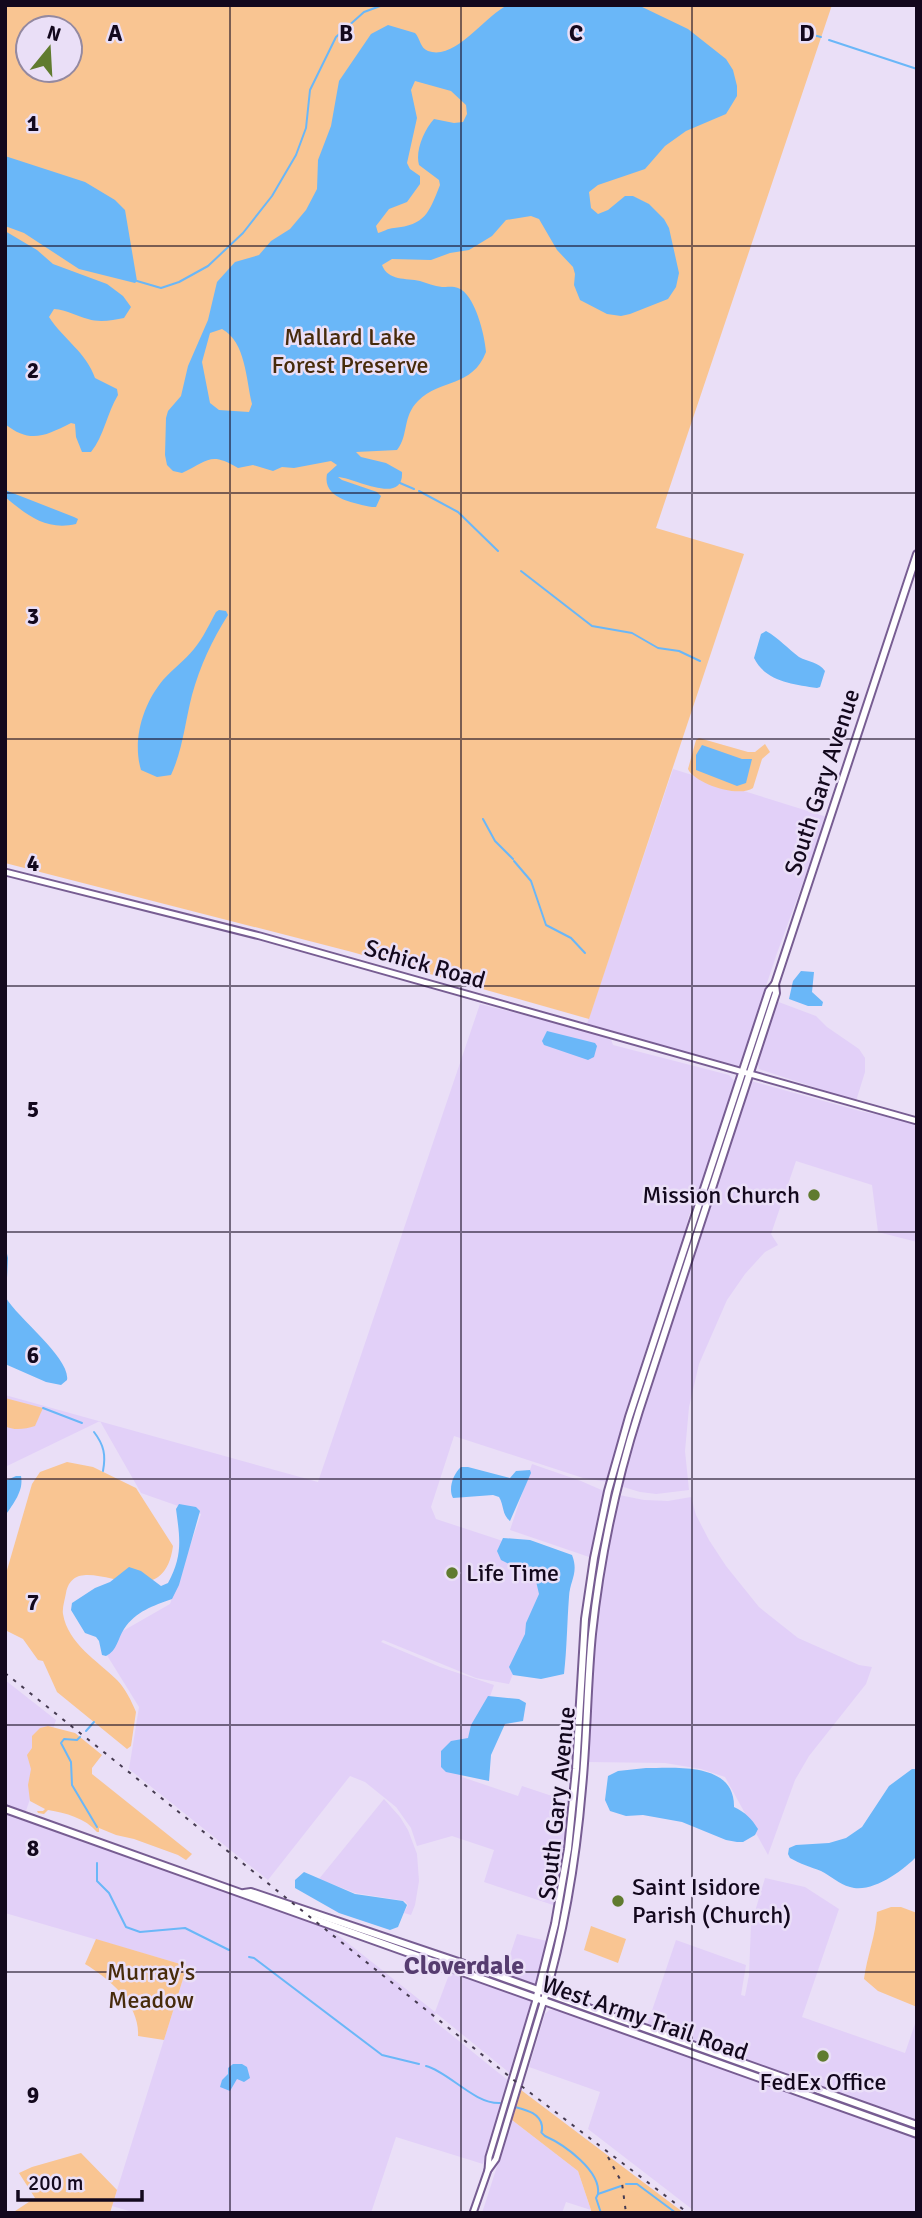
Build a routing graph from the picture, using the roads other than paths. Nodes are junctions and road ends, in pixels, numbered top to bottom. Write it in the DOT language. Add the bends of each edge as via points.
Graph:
graph roads {
  1 [pos="917,554"];
  2 [pos="5,872"];
  3 [pos="746,1073"];
  4 [pos="917,1121"];
  5 [pos="578,1794"];
  6 [pos="5,1810"];
  7 [pos="243,1893"];
  8 [pos="538,1990"];
  9 [pos="546,1993"];
  10 [pos="539,2002"];
  11 [pos="917,2125"];
  12 [pos="917,2134"];
  13 [pos="472,2213"];
  1 -- 3 [label="main road, South Gary Avenue" via="775,984 769,990"];
  2 -- 3 [label="street, Schick Road" via="321,952"];
  3 -- 4 [label="street, Schick Road"];
  3 -- 5 [label="main road, South Gary Avenue" via="608,1491 585,1619"];
  5 -- 8 [label="main road, South Gary Avenue"];
  5 -- 9 [label="main road, South Gary Avenue" via="571,1882"];
  6 -- 7 [label="main road, West Army Trail Road"];
  7 -- 8 [label="main road, West Army Trail Road"];
  7 -- 10 [label="main road, West Army Trail Road"];
  8 -- 9 [label="main road, West Army Trail Road"];
  8 -- 10 [label="main road, South Gary Avenue"];
  9 -- 10 [label="main road, South Gary Avenue"];
  9 -- 11 [label="main road, West Army Trail Road"];
  10 -- 12 [label="main road, West Army Trail Road"];
  10 -- 13 [label="street, South Gary Avenue"];
}
